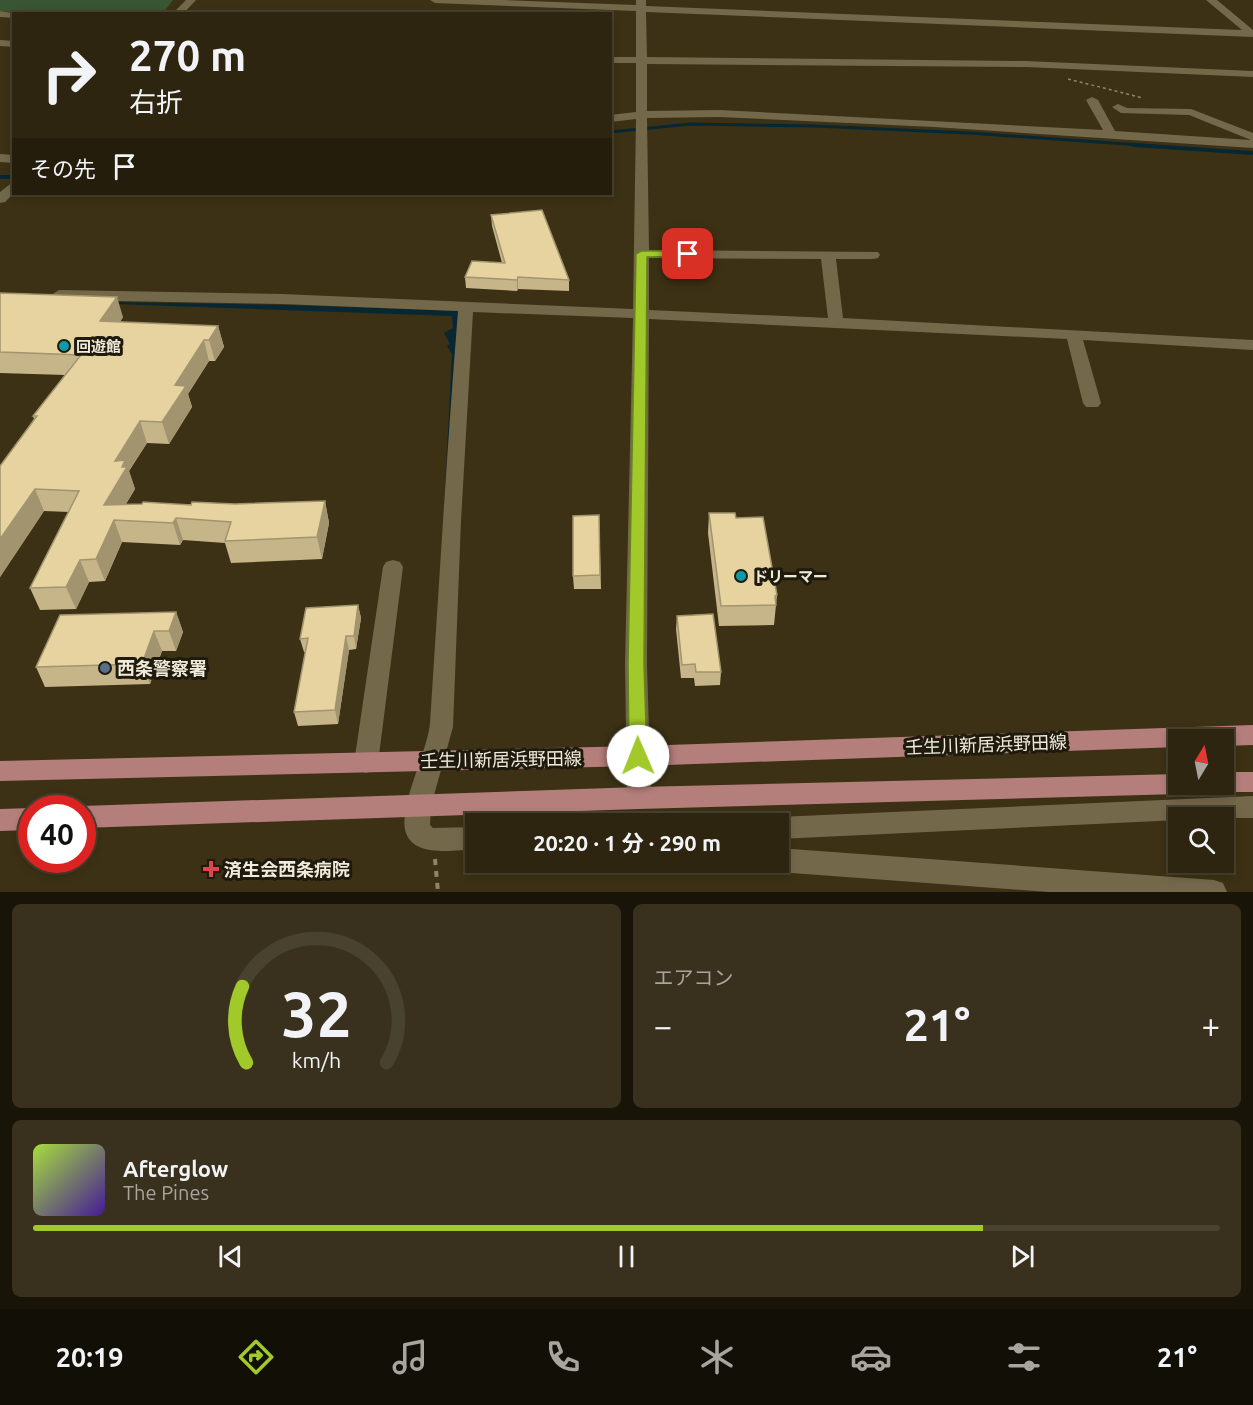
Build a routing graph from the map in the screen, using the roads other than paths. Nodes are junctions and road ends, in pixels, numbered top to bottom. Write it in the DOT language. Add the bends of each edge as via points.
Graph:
graph roads {
  1 [pos="191,0"];
  2 [pos="435,0"];
  3 [pos="1211,0"];
  4 [pos="641,5"];
  5 [pos="179,12"];
  6 [pos="1250,31"];
  7 [pos="612,50"];
  8 [pos="640,55"];
  9 [pos="612,60"];
  10 [pos="1253,75"];
  11 [pos="1092,100"];
  12 [pos="1118,107"];
  13 [pos="641,114"];
  14 [pos="612,119"];
  15 [pos="1111,134"];
  16 [pos="1253,137"];
  17 [pos="1253,144"];
  18 [pos="12,187"];
  19 [pos="0,199"];
  20 [pos="641,254"];
  21 [pos="828,254"];
  22 [pos="873,255"];
  23 [pos="47,295"];
  24 [pos="466,308"];
  25 [pos="640,314"];
  26 [pos="836,323"];
  27 [pos="1074,334"];
  28 [pos="1253,345"];
  29 [pos="1092,403"];
  30 [pos="393,567"];
  31 [pos="1253,735"];
  32 [pos="638,756"];
  33 [pos="431,761"];
  34 [pos="366,763"];
  35 [pos="0,771"];
  36 [pos="1253,782"];
  37 [pos="1234,783"];
  38 [pos="1168,784"];
  39 [pos="639,798"];
  40 [pos="419,806"];
  41 [pos="1253,807"];
  42 [pos="96,818"];
  43 [pos="18,819"];
  44 [pos="0,820"];
  45 [pos="789,828"];
  46 [pos="465,838"];
  47 [pos="789,861"];
  48 [pos="1214,892"];
  1 -- 5 [label="street"];
  2 -- 4 [label="street"];
  3 -- 6 [label="street"];
  4 -- 6 [label="street"];
  4 -- 8 [label="street"];
  7 -- 8 [label="street"];
  8 -- 9 [label="street"];
  8 -- 10 [label="street" via="1026,64"];
  8 -- 13 [label="street"];
  11 -- 15 [label="street"];
  12 -- 16 [label="street" via="1125,111 1191,112"];
  13 -- 14 [label="street"];
  13 -- 15 [label="street" via="703,113"];
  13 -- 20 [label="street"];
  15 -- 17 [label="street"];
  18 -- 19 [label="street"];
  20 -- 21 [label="street"];
  20 -- 25 [label="street"];
  21 -- 22 [label="street"];
  21 -- 26 [label="street"];
  23 -- 24 [label="street" via="282,299"];
  24 -- 25 [label="street"];
  24 -- 33 [label="street" via="441,727"];
  25 -- 26 [label="street"];
  25 -- 32 [label="street"];
  26 -- 27 [label="street"];
  27 -- 28 [label="street"];
  27 -- 29 [label="street"];
  30 -- 34 [label="street"];
  31 -- 32 [label="main road, 壬生川新居浜野田線"];
  32 -- 33 [label="main road, 壬生川新居浜野田線"];
  32 -- 39 [label="street"];
  33 -- 34 [label="main road, 壬生川新居浜野田線"];
  33 -- 40 [label="street"];
  34 -- 35 [label="main road, 壬生川新居浜野田線"];
  36 -- 37 [label="main road"];
  38 -- 39 [label="main road"];
  39 -- 40 [label="main road"];
  40 -- 42 [label="main road"];
  40 -- 46 [label="street" via="417,830 428,839"];
  41 -- 45 [label="street"];
  43 -- 44 [label="main road"];
  47 -- 48 [label="street"];
}
